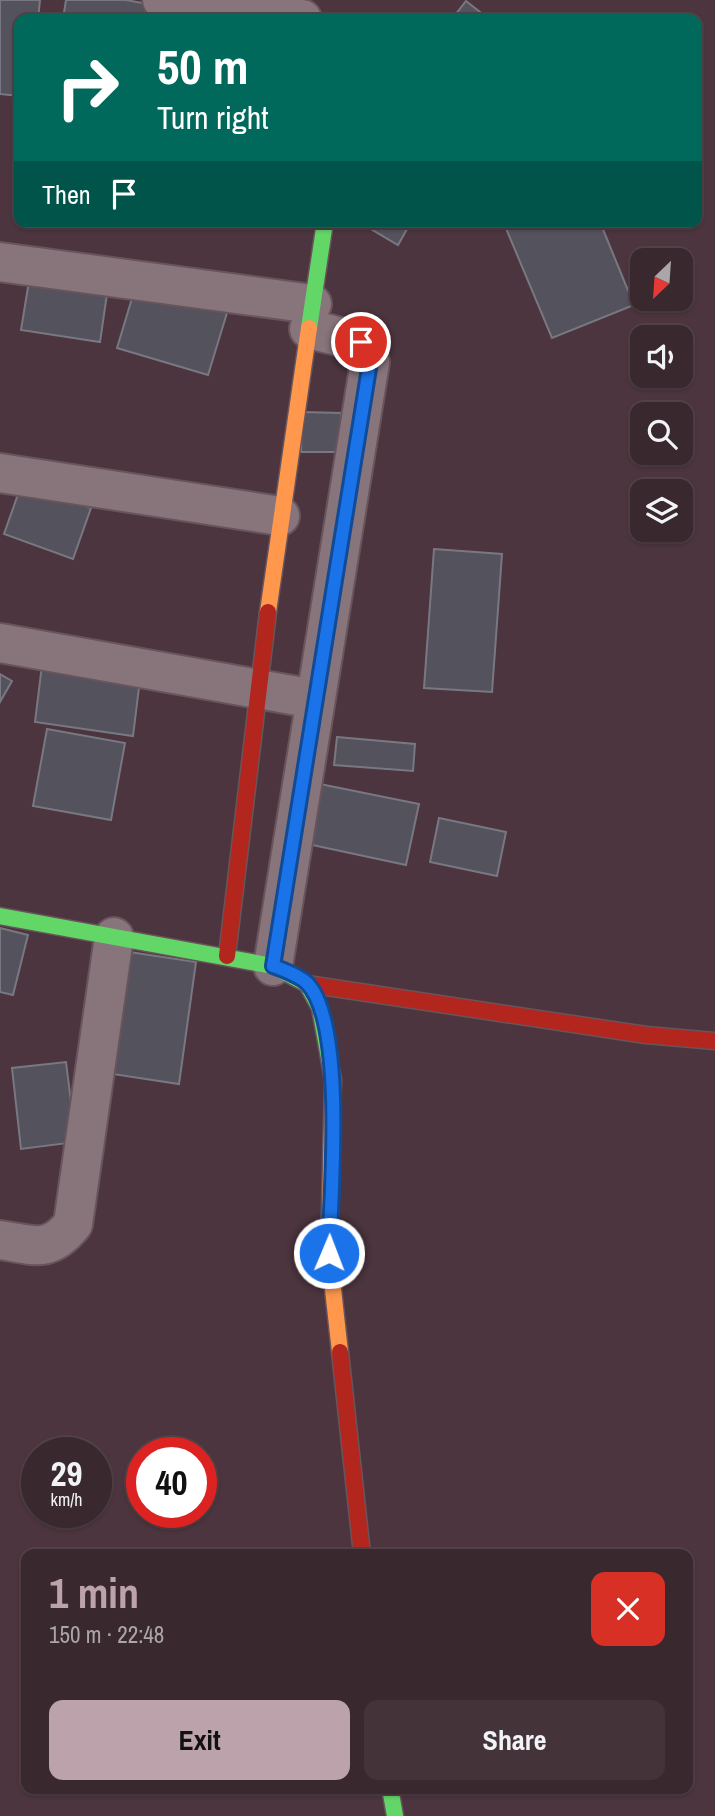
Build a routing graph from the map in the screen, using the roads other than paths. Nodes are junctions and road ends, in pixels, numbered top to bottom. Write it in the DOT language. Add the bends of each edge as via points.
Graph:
graph roads {
  1 [pos="162,0"];
  2 [pos="265,14"];
  3 [pos="324,228"];
  4 [pos="0,262"];
  5 [pos="311,316"];
  6 [pos="0,473"];
  7 [pos="280,516"];
  8 [pos="0,643"];
  9 [pos="260,688"];
  10 [pos="314,699"];
  11 [pos="0,916"];
  12 [pos="114,937"];
  13 [pos="227,956"];
  14 [pos="273,966"];
  15 [pos="307,984"];
  16 [pos="715,1041"];
  17 [pos="0,1240"];
  18 [pos="361,1549"];
  19 [pos="391,1794"];
  20 [pos="395,1816"];
  1 -- 2 [label="street"];
  3 -- 5 [label="street"];
  4 -- 5 [label="street"];
  5 -- 7 [label="street"];
  5 -- 10 [label="street" via="361,342 370,362"];
  6 -- 7 [label="street"];
  7 -- 9 [label="street"];
  8 -- 9 [label="street"];
  9 -- 10 [label="street"];
  9 -- 13 [label="street"];
  10 -- 14 [label="street"];
  11 -- 12 [label="street"];
  12 -- 13 [label="street"];
  12 -- 17 [label="street" via="73,1224 60,1240 41,1246"];
  13 -- 14 [label="street"];
  14 -- 15 [label="street"];
  15 -- 16 [label="street" via="646,1035"];
  15 -- 18 [label="street" via="320,1008 333,1070 329,1253"];
  19 -- 20 [label="street"];
}
